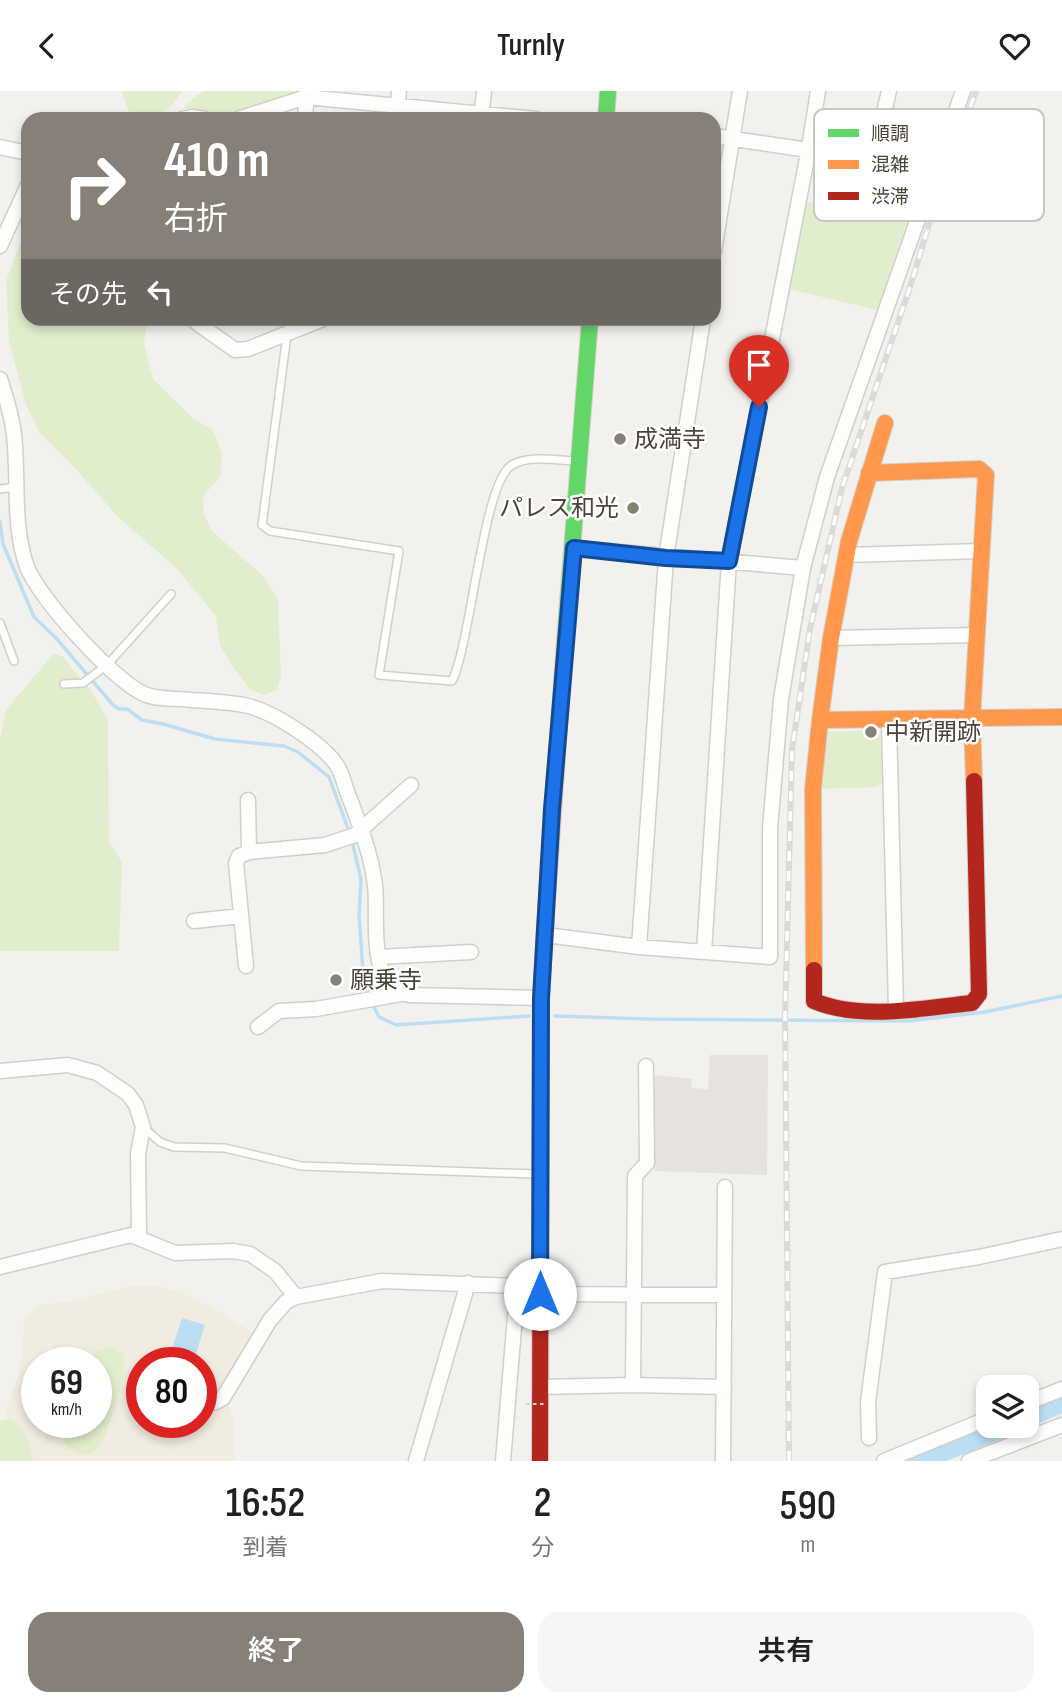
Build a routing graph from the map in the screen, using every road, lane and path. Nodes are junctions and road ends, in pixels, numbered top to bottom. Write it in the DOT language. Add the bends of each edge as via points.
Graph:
graph roads {
  1 [pos="399,91"];
  2 [pos="484,91"];
  3 [pos="608,91"];
  4 [pos="740,91"];
  5 [pos="818,91"];
  6 [pos="889,91"];
  7 [pos="963,91"];
  8 [pos="307,94"];
  9 [pos="815,109"];
  10 [pos="885,109"];
  11 [pos="957,109"];
  12 [pos="257,112"];
  13 [pos="306,112"];
  14 [pos="392,112"];
  15 [pos="397,112"];
  16 [pos="482,112"];
  17 [pos="606,112"];
  18 [pos="814,116"];
  19 [pos="721,137"];
  20 [pos="732,138"];
  21 [pos="0,147"];
  22 [pos="809,148"];
  23 [pos="814,149"];
  24 [pos="21,152"];
  25 [pos="21,200"];
  26 [pos="721,207"];
  27 [pos="917,221"];
  28 [pos="0,246"];
  29 [pos="201,326"];
  30 [pos="288,326"];
  31 [pos="590,326"];
  32 [pos="702,326"];
  33 [pos="0,379"];
  34 [pos="885,423"];
  35 [pos="580,462"];
  36 [pos="869,473"];
  37 [pos="16,487"];
  38 [pos="0,489"];
  39 [pos="574,548"];
  40 [pos="982,551"];
  41 [pos="846,555"];
  42 [pos="666,558"];
  43 [pos="729,561"];
  44 [pos="803,568"];
  45 [pos="171,594"];
  46 [pos="0,623"];
  47 [pos="977,635"];
  48 [pos="831,638"];
  49 [pos="14,661"];
  50 [pos="102,668"];
  51 [pos="64,684"];
  52 [pos="1062,717"];
  53 [pos="972,719"];
  54 [pos="820,720"];
  55 [pos="889,720"];
  56 [pos="411,785"];
  57 [pos="248,800"];
  58 [pos="354,835"];
  59 [pos="249,852"];
  60 [pos="241,916"];
  61 [pos="194,921"];
  62 [pos="546,935"];
  63 [pos="639,947"];
  64 [pos="471,952"];
  65 [pos="704,952"];
  66 [pos="379,957"];
  67 [pos="246,966"];
  68 [pos="401,994"];
  69 [pos="541,998"];
  70 [pos="896,1009"];
  71 [pos="258,1027"];
  72 [pos="646,1066"];
  73 [pos="0,1071"];
  74 [pos="143,1127"];
  75 [pos="540,1174"];
  76 [pos="725,1187"];
  77 [pos="139,1237"];
  78 [pos="1062,1239"];
  79 [pos="0,1267"];
  80 [pos="468,1283"];
  81 [pos="532,1292"];
  82 [pos="634,1295"];
  83 [pos="724,1295"];
  84 [pos="296,1297"];
  85 [pos="633,1385"];
  86 [pos="540,1387"];
  87 [pos="724,1387"];
  88 [pos="1062,1389"];
  89 [pos="1039,1398"];
  90 [pos="217,1401"];
  91 [pos="526,1404"];
  92 [pos="544,1404"];
  93 [pos="976,1423"];
  94 [pos="1062,1425"];
  95 [pos="869,1438"];
  96 [pos="416,1461"];
  97 [pos="503,1461"];
  98 [pos="540,1461"];
  99 [pos="723,1461"];
  100 [pos="884,1461"];
  101 [pos="969,1461"];
  1 -- 15 [label="street"];
  2 -- 16 [label="street"];
  3 -- 17 [label="main road"];
  4 -- 20 [label="street"];
  5 -- 9 [label="street"];
  6 -- 10 [label="street"];
  7 -- 11 [label="street"];
  8 -- 12 [label="street"];
  8 -- 13 [label="street"];
  8 -- 14 [label="street"];
  18 -- 22 [label="street"];
  19 -- 20 [label="street"];
  20 -- 22 [label="street"];
  20 -- 26 [label="street"];
  21 -- 24 [label="street"];
  22 -- 23 [label="street"];
  22 -- 43 [label="street"];
  25 -- 28 [label="street"];
  27 -- 44 [label="street" via="827,477"];
  29 -- 30 [label="street" via="235,350 248,349"];
  30 -- 35 [label="lane" via="262,525 270,531 399,551 379,675 452,681 502,474 522,460"];
  31 -- 35 [label="main road"];
  32 -- 42 [label="street"];
  33 -- 37 [label="street" via="14,435"];
  34 -- 36 [label="main road"];
  35 -- 39 [label="main road"];
  36 -- 40 [label="main road" via="979,469 986,475"];
  36 -- 41 [label="main road"];
  37 -- 38 [label="lane"];
  37 -- 50 [label="street" via="28,568 54,610"];
  39 -- 42 [label="street"];
  39 -- 62 [label="main road"];
  40 -- 41 [label="street"];
  40 -- 47 [label="main road"];
  41 -- 48 [label="main road"];
  42 -- 43 [label="street"];
  42 -- 63 [label="street"];
  43 -- 44 [label="street"];
  43 -- 65 [label="street"];
  44 -- 65 [label="street" via="780,699 770,828 770,957"];
  45 -- 50 [label="lane"];
  46 -- 49 [label="lane"];
  47 -- 48 [label="street"];
  47 -- 53 [label="main road"];
  48 -- 54 [label="main road"];
  50 -- 51 [label="lane" via="83,683"];
  50 -- 58 [label="street" via="146,695 247,705 316,742 338,766"];
  52 -- 53 [label="main road"];
  53 -- 55 [label="main road"];
  53 -- 70 [label="main road" via="979,994 972,1003"];
  54 -- 55 [label="main road"];
  54 -- 70 [label="main road" via="813,789 814,1001 825,1008"];
  55 -- 70 [label="street"];
  56 -- 58 [label="street"];
  57 -- 59 [label="street"];
  58 -- 59 [label="street" via="325,845"];
  58 -- 66 [label="street" via="368,850"];
  59 -- 60 [label="street" via="236,863"];
  60 -- 61 [label="street"];
  60 -- 67 [label="street"];
  62 -- 63 [label="street"];
  62 -- 69 [label="main road"];
  63 -- 65 [label="street"];
  64 -- 66 [label="street"];
  66 -- 68 [label="street" via="390,986"];
  68 -- 69 [label="street"];
  68 -- 71 [label="street" via="279,1011"];
  69 -- 75 [label="main road"];
  72 -- 82 [label="street" via="647,1163 635,1176"];
  73 -- 74 [label="street" via="68,1065 97,1073 128,1094"];
  74 -- 75 [label="lane" via="174,1147 225,1147 301,1166"];
  74 -- 77 [label="street" via="138,1153"];
  75 -- 81 [label="main road"];
  76 -- 83 [label="street"];
  77 -- 79 [label="street" via="125,1235"];
  77 -- 84 [label="street" via="176,1253 250,1254 275,1271"];
  78 -- 95 [label="street" via="885,1272 868,1402"];
  80 -- 81 [label="street"];
  80 -- 84 [label="street" via="382,1281"];
  80 -- 96 [label="street"];
  81 -- 82 [label="street"];
  81 -- 86 [label="main road"];
  81 -- 97 [label="street" via="515,1316"];
  82 -- 83 [label="street"];
  82 -- 85 [label="street"];
  83 -- 87 [label="street"];
  84 -- 90 [label="street" via="270,1320"];
  85 -- 86 [label="street"];
  85 -- 87 [label="street"];
  86 -- 98 [label="main road"];
  87 -- 99 [label="street"];
  88 -- 89 [label="street"];
  91 -- 92 [label="path, bridge"];
  93 -- 100 [label="street"];
  94 -- 101 [label="street"];
}
